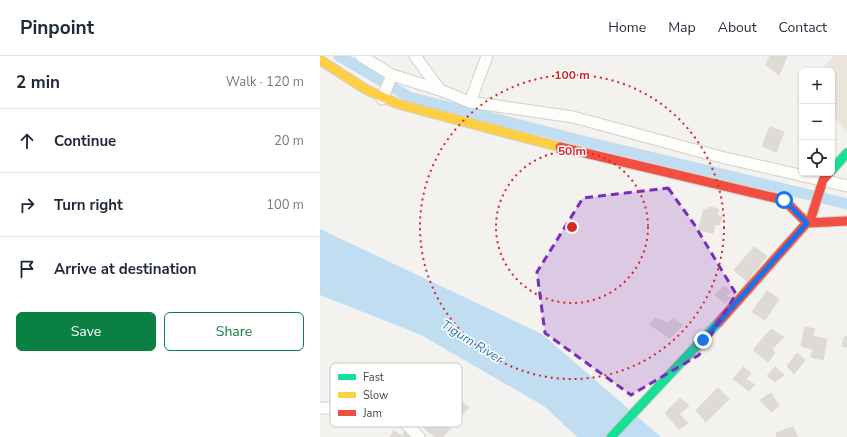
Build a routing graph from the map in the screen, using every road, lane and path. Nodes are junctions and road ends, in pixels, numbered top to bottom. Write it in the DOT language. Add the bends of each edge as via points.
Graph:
graph roads {
  1 [pos="361,56"];
  2 [pos="415,56"];
  3 [pos="487,56"];
  4 [pos="320,60"];
  5 [pos="392,77"];
  6 [pos="440,90"];
  7 [pos="383,95"];
  8 [pos="470,102"];
  9 [pos="847,153"];
  10 [pos="835,167"];
  11 [pos="825,179"];
  12 [pos="847,186"];
  13 [pos="809,221"];
  14 [pos="847,221"];
  15 [pos="320,408"];
  16 [pos="330,408"];
  17 [pos="409,427"];
  18 [pos="419,437"];
  19 [pos="611,437"];
  1 -- 5 [label="street"];
  2 -- 6 [label="street"];
  3 -- 8 [label="street"];
  4 -- 7 [label="street" via="352,82"];
  5 -- 6 [label="street"];
  5 -- 7 [label="street"];
  6 -- 8 [label="street"];
  7 -- 13 [label="street" via="538,142 764,194 784,200"];
  8 -- 11 [label="street" via="573,117 717,156"];
  9 -- 10 [label="street"];
  11 -- 12 [label="street"];
  11 -- 13 [label="street"];
  13 -- 14 [label="street"];
  13 -- 19 [label="street" via="703,340"];
  15 -- 16 [label="street"];
  17 -- 18 [label="street"];
}
